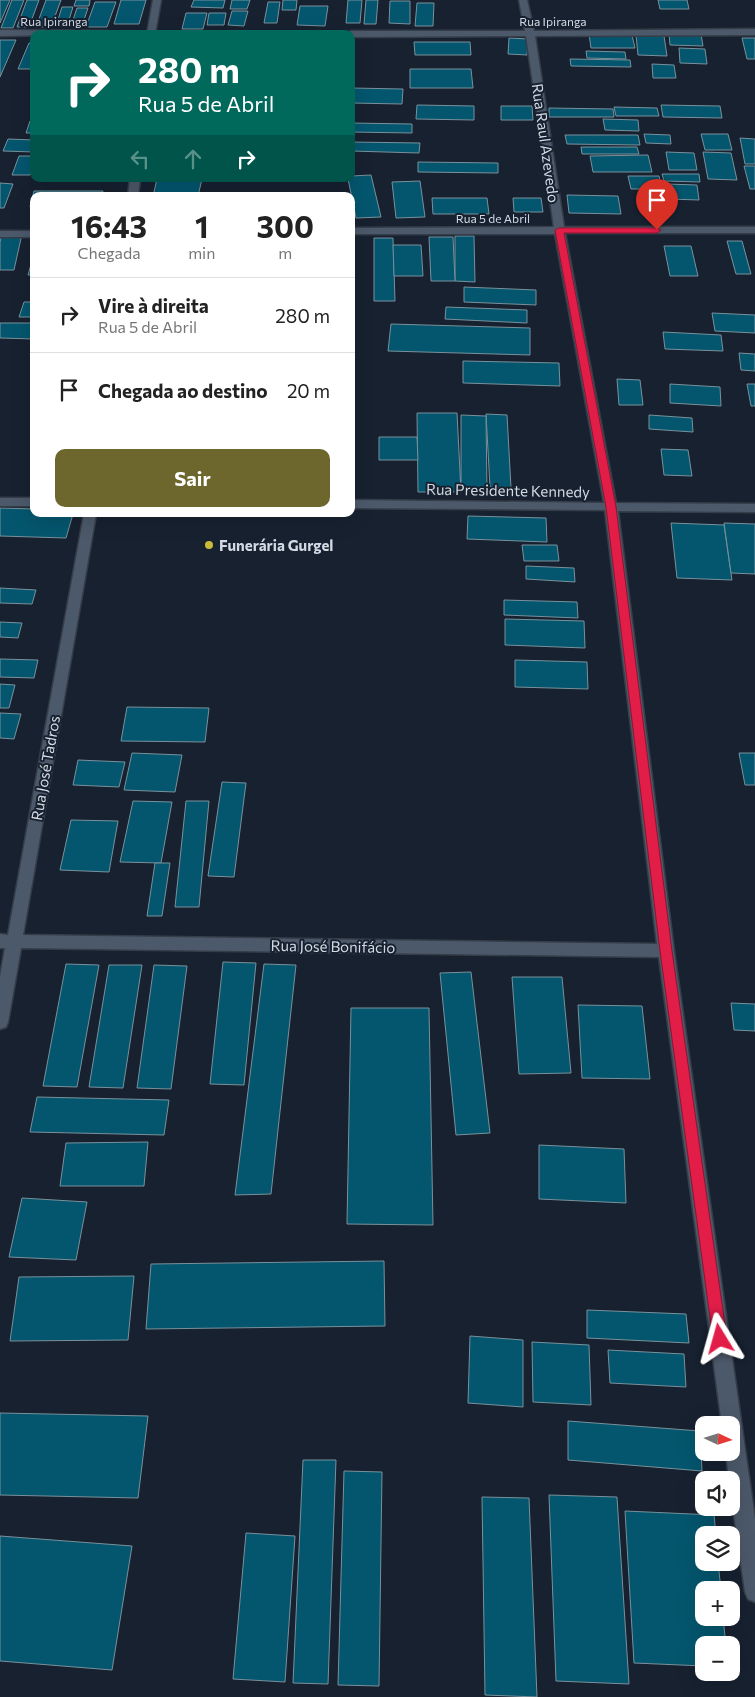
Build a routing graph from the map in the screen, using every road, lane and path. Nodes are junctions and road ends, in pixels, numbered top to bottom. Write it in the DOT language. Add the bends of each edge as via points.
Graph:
graph roads {
  1 [pos="157,0"];
  2 [pos="523,0"];
  3 [pos="152,30"];
  4 [pos="755,32"];
  5 [pos="0,33"];
  6 [pos="30,33"];
  7 [pos="355,34"];
  8 [pos="530,34"];
  9 [pos="559,230"];
  10 [pos="755,230"];
  11 [pos="355,231"];
  12 [pos="0,234"];
  13 [pos="30,234"];
  14 [pos="0,502"];
  15 [pos="30,502"];
  16 [pos="355,504"];
  17 [pos="611,507"];
  18 [pos="755,508"];
  19 [pos="89,517"];
  20 [pos="7,941"];
  21 [pos="666,951"];
  22 [pos="0,1022"];
  23 [pos="755,1592"];
  1 -- 3 [label="street"];
  2 -- 8 [label="street, Rua Raul Azevedo"];
  4 -- 8 [label="street, Rua Ipiranga"];
  5 -- 6 [label="street, Rua Ipiranga"];
  7 -- 8 [label="street, Rua Ipiranga"];
  8 -- 9 [label="street, Rua Raul Azevedo"];
  9 -- 10 [label="street, Rua 5 de Abril"];
  9 -- 11 [label="street, Rua 5 de Abril"];
  9 -- 17 [label="street, Rua Raul Azevedo"];
  12 -- 13 [label="street"];
  14 -- 15 [label="street"];
  16 -- 17 [label="street, Rua Presidente Kennedy"];
  17 -- 18 [label="street, Rua Presidente Kennedy"];
  17 -- 21 [label="street, Rua Raul Azevedo"];
  19 -- 20 [label="street, Rua José Tadros"];
  20 -- 21 [label="street, Rua José Bonifácio"];
  20 -- 22 [label="street, Rua José Tadros"];
  21 -- 23 [label="street, Rua Raul Azevedo"];
}
